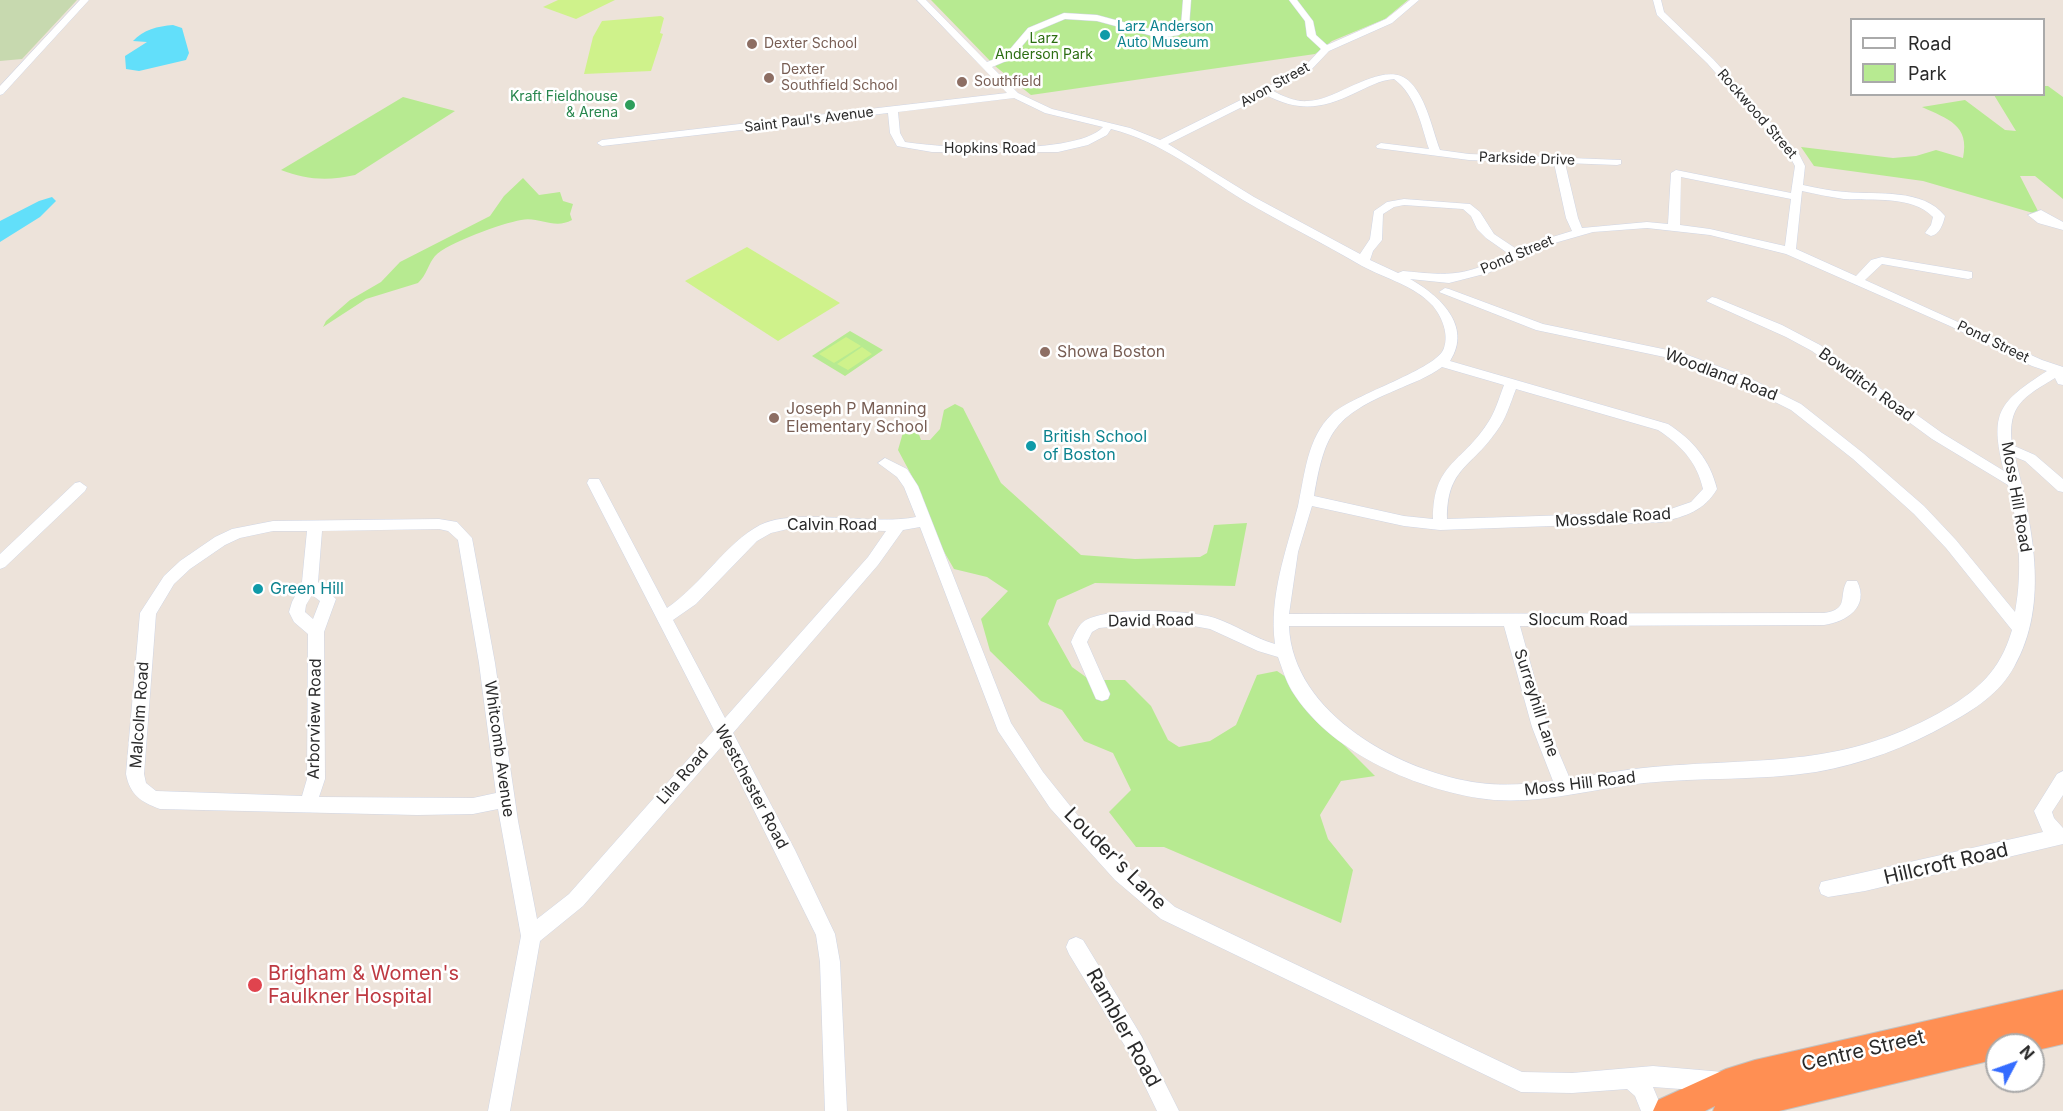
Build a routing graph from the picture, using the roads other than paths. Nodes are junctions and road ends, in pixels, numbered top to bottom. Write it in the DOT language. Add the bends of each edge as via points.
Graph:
graph roads {
  1 [pos="85,0"];
  2 [pos="921,0"];
  3 [pos="1187,0"];
  4 [pos="1293,0"];
  5 [pos="1415,0"];
  6 [pos="1657,0"];
  7 [pos="1326,49"];
  8 [pos="984,66"];
  9 [pos="5,81"];
  10 [pos="1266,91"];
  11 [pos="0,92"];
  12 [pos="1017,96"];
  13 [pos="893,109"];
  14 [pos="1109,126"];
  15 [pos="602,144"];
  16 [pos="1161,144"];
  17 [pos="1381,146"];
  18 [pos="1436,153"];
  19 [pos="1559,160"];
  20 [pos="1617,162"];
  21 [pos="1798,192"];
  22 [pos="1674,227"];
  23 [pos="1578,231"];
  24 [pos="1931,233"];
  25 [pos="1790,251"];
  26 [pos="1518,255"];
  27 [pos="1364,262"];
  28 [pos="1968,275"];
  29 [pos="1455,278"];
  30 [pos="1857,282"];
  31 [pos="1441,298"];
  32 [pos="1712,301"];
  33 [pos="1443,363"];
  34 [pos="2061,374"];
  35 [pos="1511,385"];
  36 [pos="2008,449"];
  37 [pos="885,463"];
  38 [pos="2014,482"];
  39 [pos="594,483"];
  40 [pos="80,487"];
  41 [pos="2063,487"];
  42 [pos="1306,501"];
  43 [pos="924,521"];
  44 [pos="315,524"];
  45 [pos="1440,525"];
  46 [pos="898,526"];
  47 [pos="0,563"];
  48 [pos="310,584"];
  49 [pos="1852,585"];
  50 [pos="665,617"];
  51 [pos="1281,620"];
  52 [pos="1510,620"];
  53 [pos="2019,628"];
  54 [pos="316,632"];
  55 [pos="1284,652"];
  56 [pos="1102,694"];
  57 [pos="722,731"];
  58 [pos="2063,779"];
  59 [pos="1564,786"];
  60 [pos="506,799"];
  61 [pos="308,805"];
  62 [pos="2060,837"];
  63 [pos="1828,888"];
  64 [pos="531,936"];
  65 [pos="1076,947"];
  66 [pos="2063,1005"];
  67 [pos="2063,1029"];
  68 [pos="1629,1077"];
  69 [pos="1731,1097"];
  70 [pos="499,1111"];
  71 [pos="836,1111"];
  72 [pos="1168,1111"];
  73 [pos="1652,1111"];
  74 [pos="1669,1111"];
  1 -- 9 [label="street"];
  2 -- 8 [label="street"];
  3 -- 8 [label="street" via="1185,27 1176,33 1161,35 1097,18 1064,16 1031,30 1008,57"];
  4 -- 7 [label="street" via="1309,21 1312,36"];
  5 -- 7 [label="street, Avon Street" via="1389,21"];
  6 -- 21 [label="street, Rockwood Street" via="1660,13 1710,61 1795,156 1802,172"];
  7 -- 10 [label="street, Avon Street" via="1308,68"];
  8 -- 12 [label="street"];
  9 -- 11 [label="street"];
  10 -- 16 [label="street, Avon Street"];
  10 -- 18 [label="street" via="1288,104 1311,106 1334,100 1374,79 1396,77 1408,84"];
  12 -- 13 [label="street, Saint Paul's Avenue"];
  12 -- 14 [label="street, Pond Street" via="1049,111"];
  13 -- 14 [label="street, Hopkins Road" via="895,133 901,144 932,149 1071,148 1095,138"];
  13 -- 15 [label="street, Saint Paul's Avenue"];
  14 -- 16 [label="street, Pond Street"];
  16 -- 27 [label="street, Pond Street"];
  17 -- 18 [label="street, Parkside Drive"];
  18 -- 19 [label="street, Parkside Drive"];
  19 -- 20 [label="street, Parkside Drive"];
  19 -- 23 [label="street"];
  21 -- 22 [label="street" via="1676,173"];
  21 -- 24 [label="street" via="1917,202 1939,216"];
  21 -- 25 [label="street, Rockwood Street"];
  22 -- 23 [label="street, Pond Street"];
  22 -- 25 [label="street, Pond Street" via="1749,239"];
  23 -- 26 [label="street, Pond Street"];
  25 -- 30 [label="street, Pond Street"];
  26 -- 27 [label="street" via="1483,230 1476,214 1466,206 1404,202 1378,213 1378,233 1364,255"];
  26 -- 29 [label="street, Pond Street" via="1484,271"];
  27 -- 29 [label="street, Pond Street" via="1410,276"];
  27 -- 31 [label="street"];
  28 -- 30 [label="street" via="1882,260 1875,262"];
  29 -- 31 [label="street"];
  30 -- 34 [label="street, Pond Street"];
  31 -- 33 [label="street" via="1452,346"];
  31 -- 53 [label="street, Woodland Road" via="1540,327 1677,356 1742,380 1796,407 1919,510"];
  32 -- 38 [label="street, Bowditch Road" via="1774,325 1816,348 1949,446"];
  33 -- 35 [label="street, Mossdale Road"];
  33 -- 42 [label="street, Moss Hill Road" via="1360,399 1335,419 1317,447"];
  34 -- 36 [label="street, Moss Hill Road" via="2010,405 2004,425"];
  35 -- 45 [label="street" via="1492,427 1445,479 1439,501"];
  35 -- 45 [label="street, Mossdale Road" via="1663,427 1695,454 1708,476 1710,489 1698,504 1662,517"];
  36 -- 38 [label="street, Moss Hill Road"];
  36 -- 41 [label="street" via="2030,458"];
  37 -- 43 [label="street, Louder's Lane" via="907,478"];
  38 -- 53 [label="street, Moss Hill Road" via="2020,501 2028,584"];
  39 -- 50 [label="street, Westchester Road"];
  40 -- 47 [label="street"];
  42 -- 45 [label="street, Mossdale Road"];
  42 -- 51 [label="street, Moss Hill Road" via="1282,590"];
  43 -- 46 [label="street, Calvin Road"];
  43 -- 68 [label="street, Louder's Lane" via="1004,726 1017,748 1084,832 1160,906 1185,922 1521,1082"];
  44 -- 48 [label="street"];
  44 -- 60 [label="street, Whitcomb Avenue" via="439,524 452,526 465,538"];
  44 -- 61 [label="street, Malcolm Road" via="273,526 219,541 185,565 158,595 148,613 135,774 142,794 160,801"];
  46 -- 50 [label="street, Calvin Road" via="792,523 767,528 753,537 691,600"];
  46 -- 57 [label="street, Lila Road" via="873,561"];
  48 -- 54 [label="street, Arborview Road" via="328,599"];
  48 -- 54 [label="street" via="297,613"];
  49 -- 52 [label="street, Slocum Road" via="1853,599 1845,613 1824,619"];
  50 -- 57 [label="street, Westchester Road"];
  51 -- 52 [label="street, Slocum Road"];
  51 -- 55 [label="street, Moss Hill Road"];
  52 -- 59 [label="street, Surreyhill Lane" via="1540,727"];
  53 -- 59 [label="street, Moss Hill Road" via="2008,663 1988,688 1954,712 1874,750 1836,761 1654,774"];
  54 -- 61 [label="street, Arborview Road" via="316,778"];
  55 -- 56 [label="street, David Road" via="1260,647 1198,619 1096,622 1083,631 1079,642"];
  55 -- 59 [label="street, Moss Hill Road" via="1298,683 1322,714 1369,749 1404,768 1465,789 1509,793"];
  57 -- 64 [label="street, Lila Road" via="576,900"];
  57 -- 71 [label="street, Westchester Road" via="825,934 830,962"];
  58 -- 62 [label="street" via="2043,810 2046,822"];
  60 -- 61 [label="street, Malcolm Road" via="473,806"];
  60 -- 64 [label="street, Whitcomb Avenue"];
  62 -- 63 [label="street, Hillcroft Road"];
  64 -- 70 [label="street, Whitcomb Avenue"];
  65 -- 72 [label="street, Rambler Road" via="1135,1044"];
  66 -- 69 [label="highway, Centre Street"];
  67 -- 69 [label="highway, Centre Street" via="1801,1089"];
  68 -- 69 [label="street, Louder's Lane" via="1672,1077"];
  68 -- 73 [label="street" via="1644,1091"];
  69 -- 74 [label="highway, Centre Street"];
}
